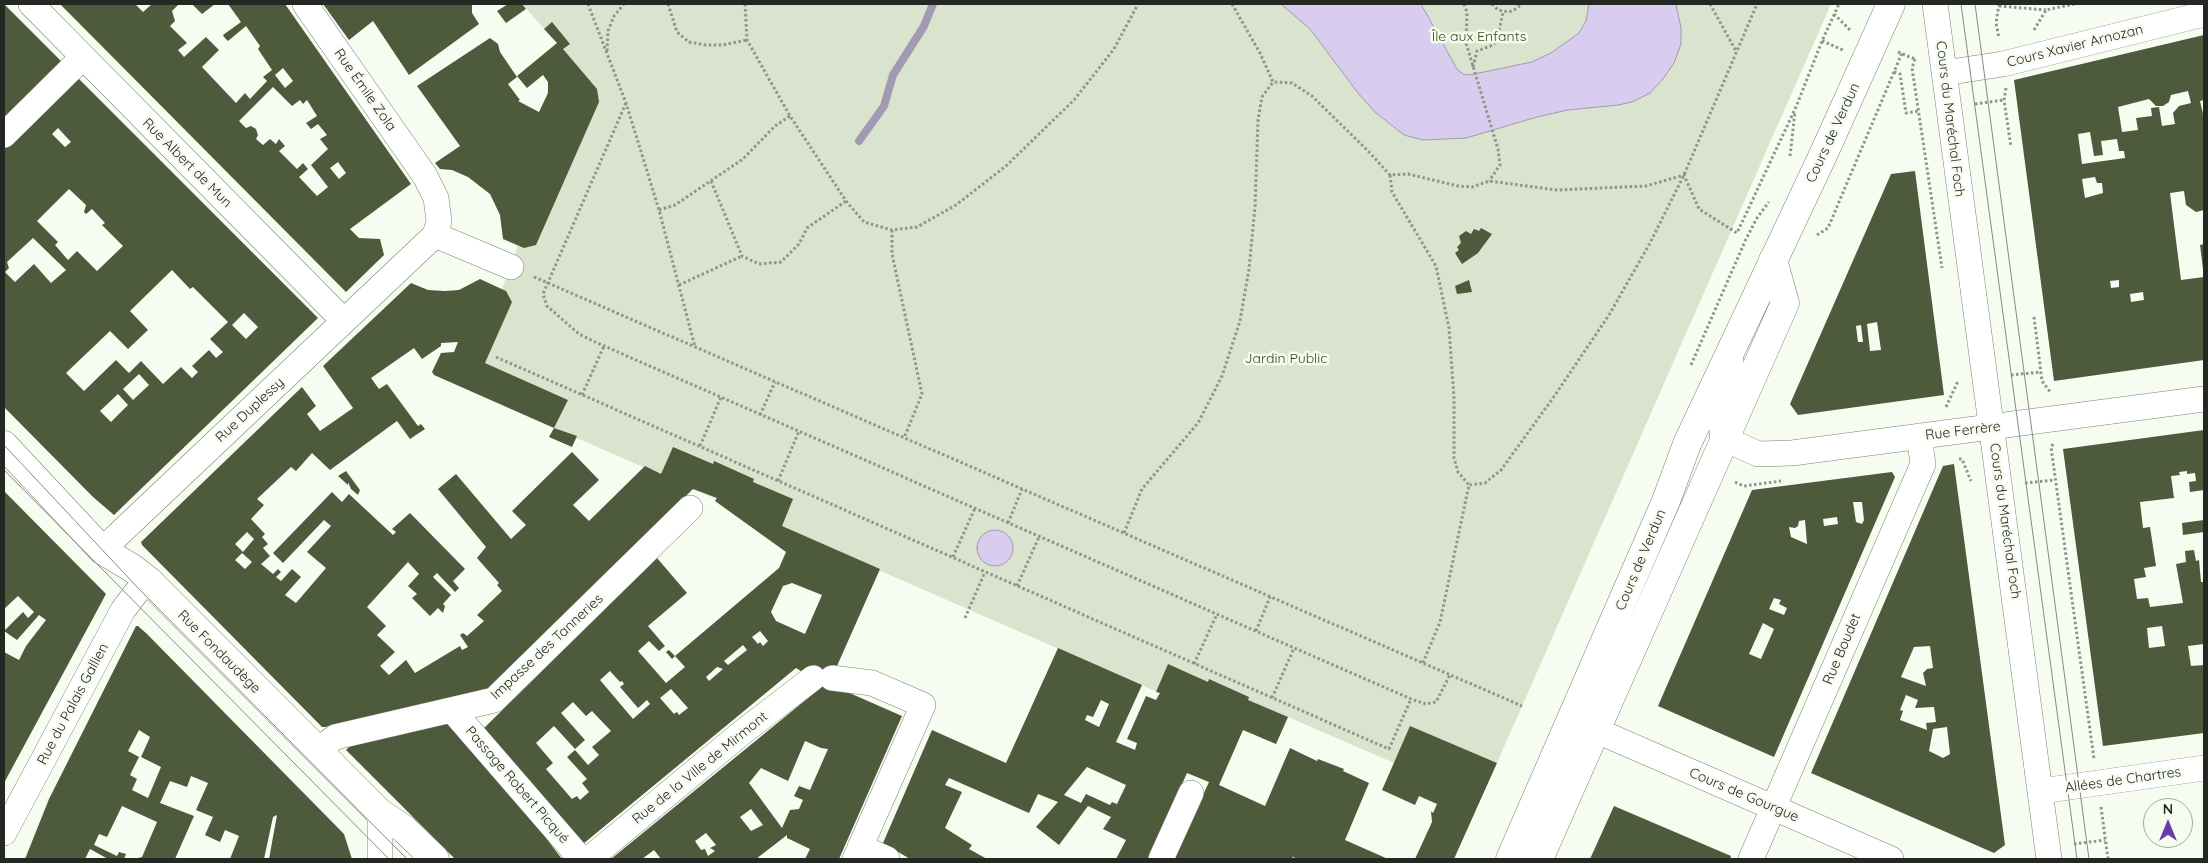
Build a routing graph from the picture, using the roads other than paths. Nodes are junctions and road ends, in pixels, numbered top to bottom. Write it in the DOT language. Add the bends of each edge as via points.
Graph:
graph roads {
  1 [pos="31,4"];
  2 [pos="305,4"];
  3 [pos="1891,4"];
  4 [pos="1936,4"];
  5 [pos="2204,14"];
  6 [pos="83,57"];
  7 [pos="1944,73"];
  8 [pos="4,135"];
  9 [pos="435,235"];
  10 [pos="1773,260"];
  11 [pos="511,267"];
  12 [pos="344,321"];
  13 [pos="1736,340"];
  14 [pos="2204,399"];
  15 [pos="1992,427"];
  16 [pos="1919,436"];
  17 [pos="1725,439"];
  18 [pos="4,445"];
  19 [pos="690,508"];
  20 [pos="102,550"];
  21 [pos="149,581"];
  22 [pos="452,710"];
  23 [pos="1584,725"];
  24 [pos="318,751"];
  25 [pos="2204,768"];
  26 [pos="2041,791"];
  27 [pos="1191,793"];
  28 [pos="1773,808"];
  29 [pos="380,813"];
  30 [pos="4,833"];
  31 [pos="2058,852"];
  32 [pos="858,853"];
  33 [pos="380,859"];
  34 [pos="435,859"];
  35 [pos="582,859"];
  36 [pos="589,859"];
  37 [pos="887,859"];
  38 [pos="1161,859"];
  39 [pos="1510,859"];
  40 [pos="1539,859"];
  41 [pos="1751,859"];
  42 [pos="1891,859"];
  1 -- 6 [label="street, Rue Albert de Mun"];
  2 -- 9 [label="street, Rue Émile Zola" via="425,176 436,198 439,221"];
  3 -- 10 [label="main road, Cours de Verdun"];
  4 -- 7 [label="street, Cours du Maréchal Foch"];
  5 -- 7 [label="street, Cours Xavier Arnozan" via="2003,64"];
  6 -- 8 [label="street"];
  6 -- 12 [label="street, Rue Albert de Mun"];
  7 -- 15 [label="street, Cours du Maréchal Foch"];
  9 -- 11 [label="street"];
  9 -- 12 [label="street, Rue Duplessy"];
  10 -- 13 [label="main road, Cours de Verdun"];
  10 -- 17 [label="main road, Cours de Verdun" via="1785,303"];
  12 -- 20 [label="street, Rue Duplessy"];
  13 -- 17 [label="street" via="1721,417"];
  13 -- 23 [label="main road, Cours de Verdun" via="1687,444"];
  14 -- 15 [label="street, Rue Ferrère"];
  15 -- 16 [label="street, Rue Ferrère"];
  15 -- 26 [label="street, Cours du Maréchal Foch"];
  16 -- 17 [label="street, Rue Ferrère" via="1758,454"];
  16 -- 28 [label="street, Rue Boudet" via="1923,464"];
  17 -- 23 [label="main road, Cours de Verdun"];
  18 -- 20 [label="main road, Rue Fondaudège"];
  19 -- 22 [label="street, Impasse des Tanneries" via="494,700"];
  20 -- 21 [label="main road, Rue Fondaudège"];
  21 -- 24 [label="main road, Rue Fondaudège"];
  21 -- 30 [label="street, Rue du Palais Gallien" via="123,610"];
  22 -- 24 [label="street, Impasse des Tanneries" via="335,737"];
  22 -- 35 [label="street, Passage Robert Picqué"];
  23 -- 28 [label="street, Cours de Gourgue"];
  23 -- 39 [label="main road, Cours de Verdun"];
  23 -- 40 [label="main road, Cours de Verdun"];
  24 -- 29 [label="main road, Rue Fondaudège"];
  25 -- 26 [label="street, Allées de Chartres"];
  26 -- 31 [label="street, Cours du Maréchal Foch"];
  27 -- 38 [label="street"];
  28 -- 41 [label="street, Rue Boudet"];
  28 -- 42 [label="street, Cours de Gourgue"];
  29 -- 33 [label="street"];
  29 -- 34 [label="main road, Rue Fondaudège" via="404,829"];
  32 -- 36 [label="street, Rue de la Ville de Mirmont" via="923,705 872,683 822,678 744,731"];
  32 -- 37 [label="street"];
}
